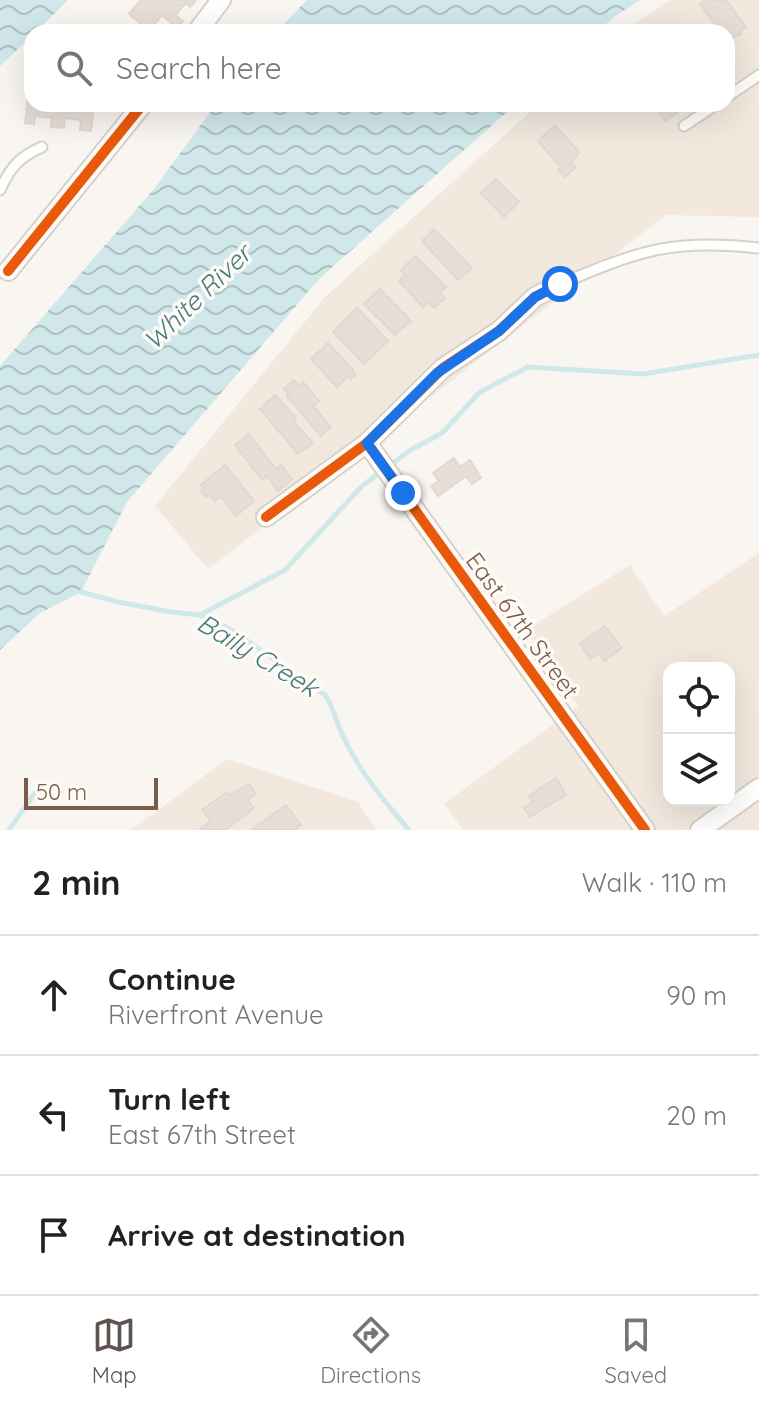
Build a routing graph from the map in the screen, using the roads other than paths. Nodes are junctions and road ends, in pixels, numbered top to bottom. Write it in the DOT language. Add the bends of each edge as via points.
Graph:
graph roads {
  1 [pos="221,0"];
  2 [pos="203,24"];
  3 [pos="759,75"];
  4 [pos="735,92"];
  5 [pos="136,112"];
  6 [pos="705,112"];
  7 [pos="684,126"];
  8 [pos="42,147"];
  9 [pos="0,190"];
  10 [pos="759,248"];
  11 [pos="4,273"];
  12 [pos="560,284"];
  13 [pos="367,443"];
  14 [pos="266,517"];
  15 [pos="759,788"];
  16 [pos="645,830"];
  17 [pos="700,830"];
  1 -- 2 [label="street"];
  3 -- 4 [label="lane"];
  5 -- 11 [label="street"];
  6 -- 7 [label="lane"];
  8 -- 9 [label="lane" via="24,154"];
  10 -- 12 [label="lane" via="666,246"];
  12 -- 13 [label="street" via="535,297 499,331 437,373"];
  13 -- 14 [label="street"];
  13 -- 16 [label="street, East 67th Street"];
  15 -- 17 [label="street"];
}
